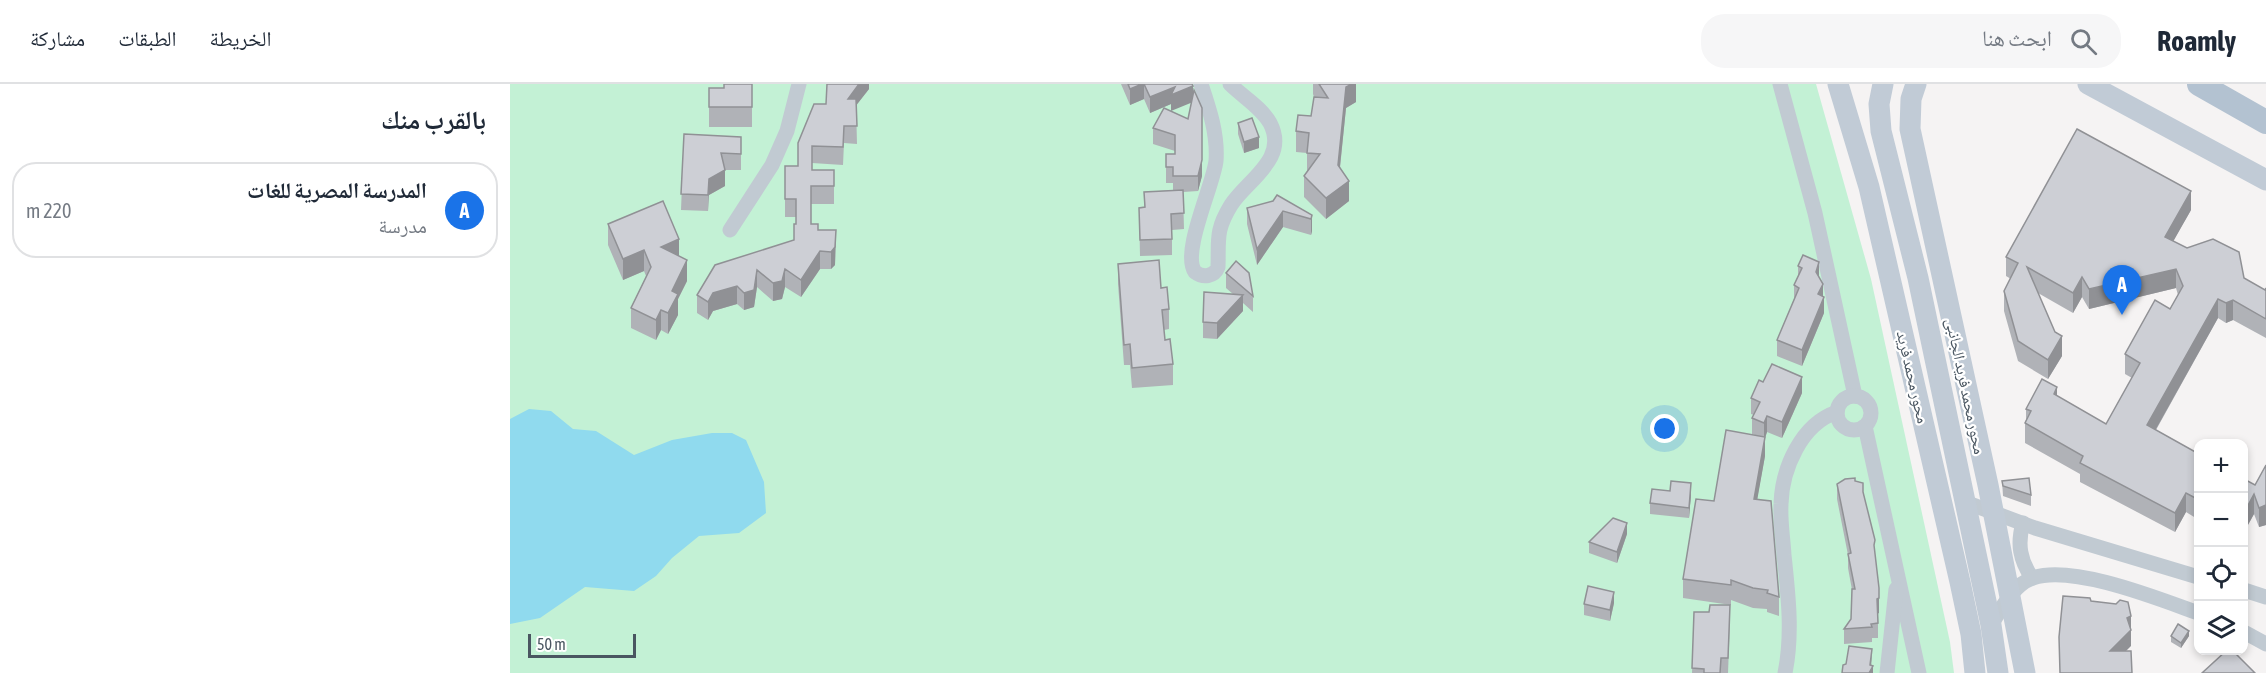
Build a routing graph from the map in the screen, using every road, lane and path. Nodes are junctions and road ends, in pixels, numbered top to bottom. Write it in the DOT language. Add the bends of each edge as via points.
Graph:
graph roads {
  1 [pos="799,84"];
  2 [pos="1201,84"];
  3 [pos="1230,84"];
  4 [pos="1779,84"];
  5 [pos="1838,84"];
  6 [pos="1883,84"];
  7 [pos="2088,84"];
  8 [pos="2199,84"];
  9 [pos="1908,89"];
  10 [pos="2266,122"];
  11 [pos="2266,180"];
  12 [pos="730,230"];
  13 [pos="1855,396"];
  14 [pos="1837,412"];
  15 [pos="1865,426"];
  16 [pos="1965,502"];
  17 [pos="1992,514"];
  18 [pos="2023,523"];
  19 [pos="1897,571"];
  20 [pos="2194,575"];
  21 [pos="2032,578"];
  22 [pos="2248,591"];
  23 [pos="2266,597"];
  24 [pos="2009,598"];
  25 [pos="2194,611"];
  26 [pos="1991,625"];
  27 [pos="2248,634"];
  28 [pos="2266,644"];
  29 [pos="1785,673"];
  30 [pos="1887,673"];
  31 [pos="1919,673"];
  32 [pos="1976,673"];
  33 [pos="1998,673"];
  34 [pos="2025,673"];
  1 -- 12 [label="street" via="787,131 772,165"];
  2 -- 3 [label="street" via="1216,153 1191,261 1195,272 1206,276 1218,267 1217,240 1228,212 1269,162 1274,144 1273,130 1266,118"];
  4 -- 13 [label="street" via="1815,213"];
  5 -- 32 [label="main road, محور محمد فريد" via="1869,187 1960,582"];
  6 -- 16 [label="main road, محور محمد فريد" via="1879,104 1881,131"];
  7 -- 11 [label="main road"];
  8 -- 10 [label="main road"];
  9 -- 17 [label="main road, محور محمد فريد الجانبى" via="1910,129"];
  13 -- 14 [label="street" via="1842,400"];
  13 -- 15 [label="street" via="1870,408"];
  14 -- 15 [label="street" via="1846,429"];
  14 -- 29 [label="street" via="1816,423 1799,444 1783,487 1781,523 1790,626"];
  15 -- 19 [label="street"];
  16 -- 17 [label="street"];
  16 -- 26 [label="main road, محور محمد فريد"];
  17 -- 18 [label="street"];
  17 -- 24 [label="main road, محور محمد فريد الجانبى"];
  18 -- 20 [label="street"];
  18 -- 21 [label="street" via="2020,551"];
  19 -- 30 [label="street"];
  19 -- 31 [label="street"];
  21 -- 24 [label="street"];
  21 -- 25 [label="street" via="2058,574 2089,578"];
  22 -- 23 [label="street"];
  24 -- 26 [label="street"];
  24 -- 34 [label="main road, محور محمد فريد الجانبى"];
  26 -- 33 [label="main road, محور محمد فريد"];
  27 -- 28 [label="street"];
}
